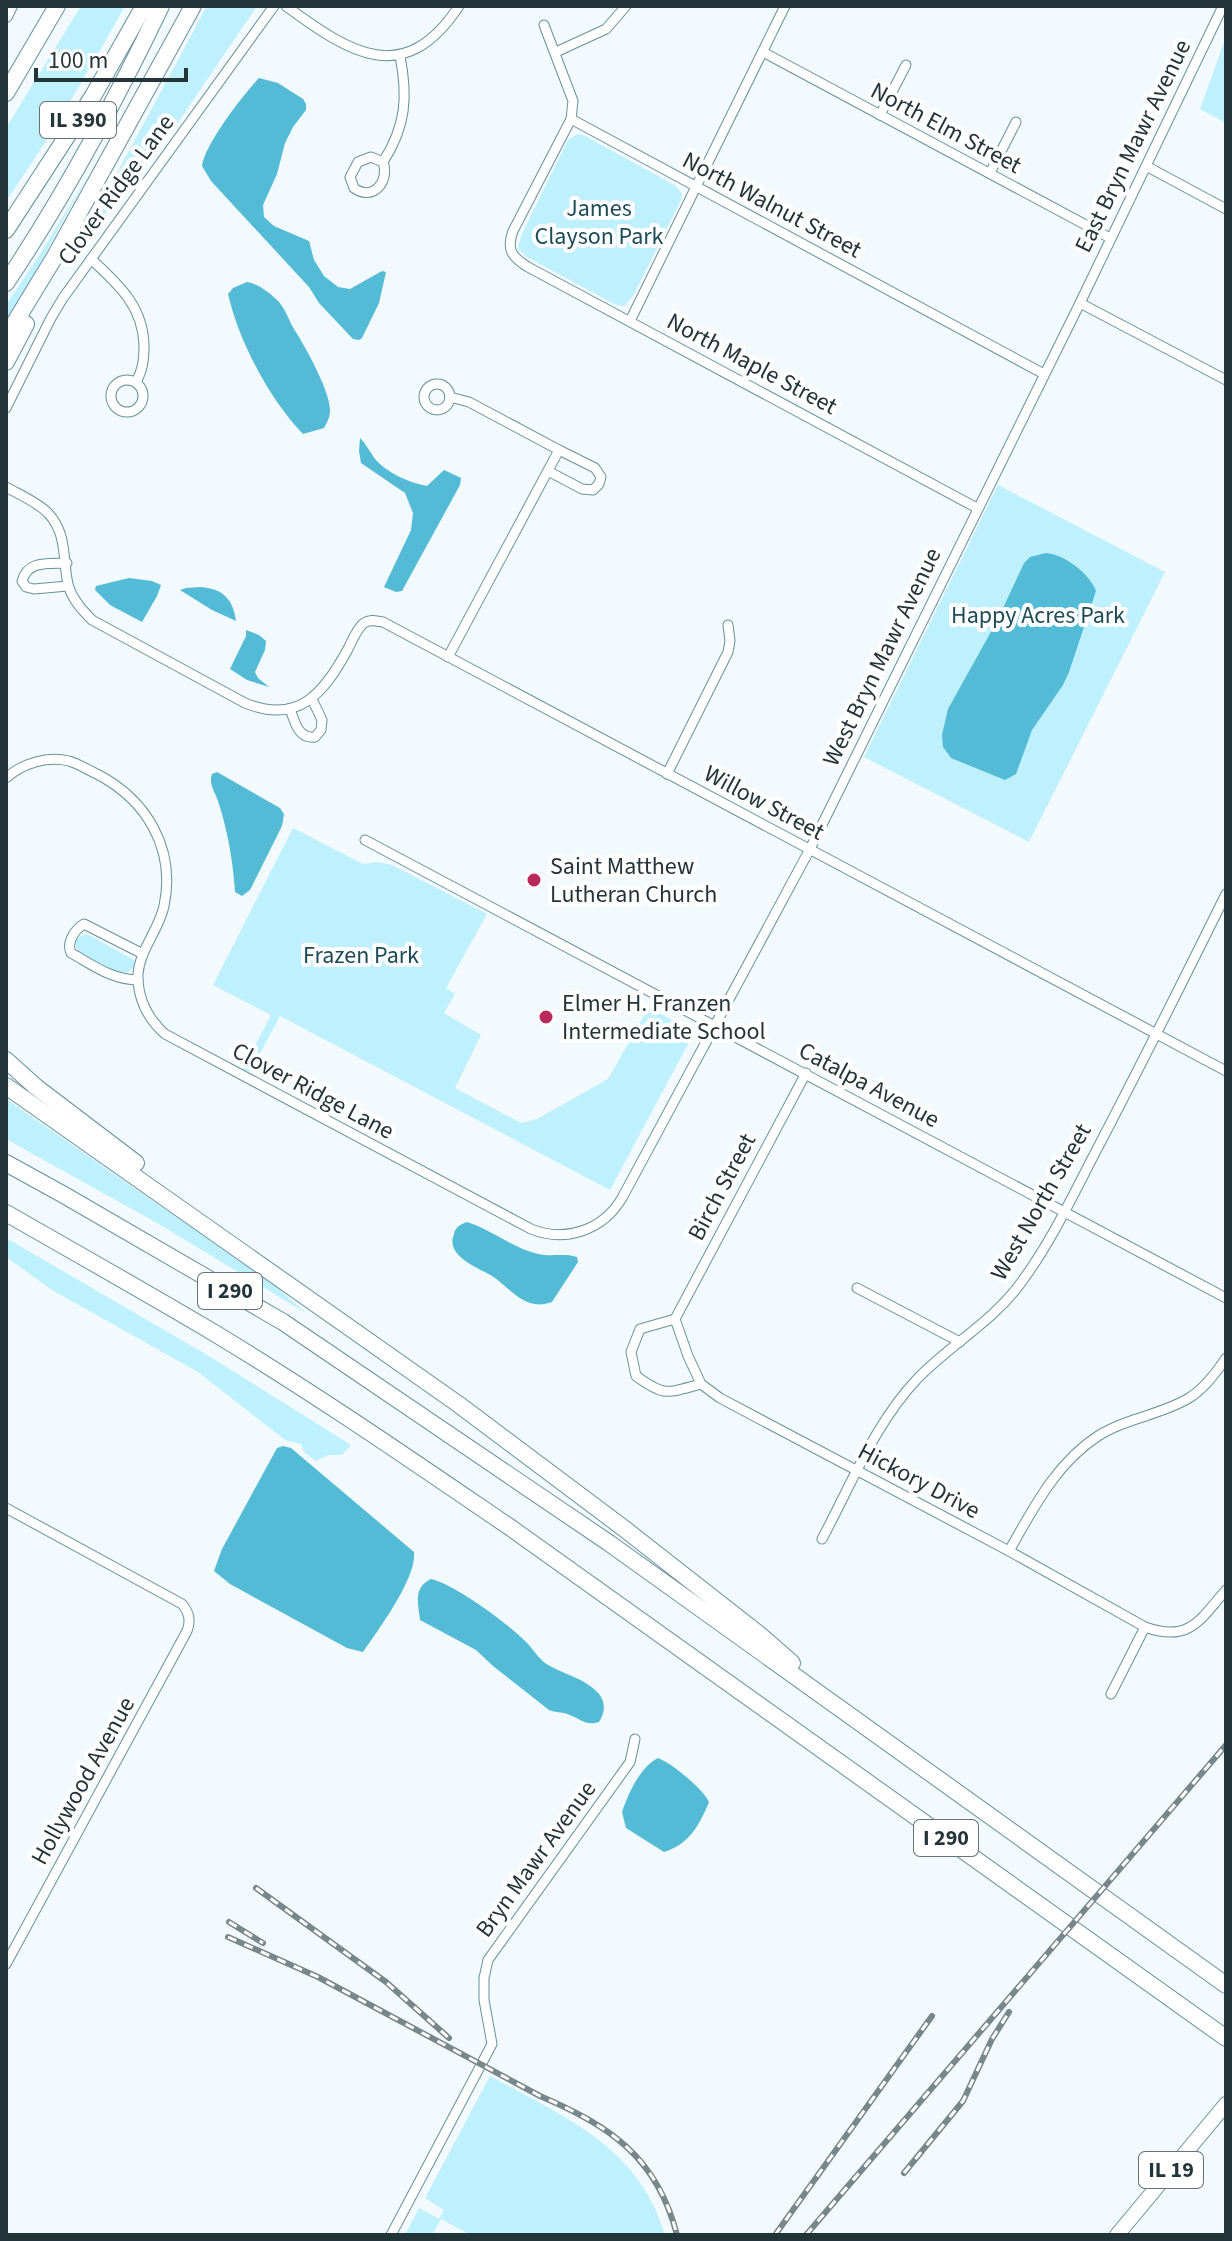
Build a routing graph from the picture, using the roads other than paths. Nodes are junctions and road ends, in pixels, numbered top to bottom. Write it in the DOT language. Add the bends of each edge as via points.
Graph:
graph roads {
  1 [pos="11,6"];
  2 [pos="57,6"];
  3 [pos="144,6"];
  4 [pos="161,6"];
  5 [pos="193,6"];
  6 [pos="274,6"];
  7 [pos="286,6"];
  8 [pos="459,6"];
  9 [pos="626,6"];
  10 [pos="785,6"];
  11 [pos="1223,6"];
  12 [pos="6,16"];
  13 [pos="544,25"];
  14 [pos="556,52"];
  15 [pos="763,52"];
  16 [pos="400,56"];
  17 [pos="906,65"];
  18 [pos="6,93"];
  19 [pos="880,115"];
  20 [pos="571,119"];
  21 [pos="1016,122"];
  22 [pos="383,162"];
  23 [pos="1146,166"];
  24 [pos="990,173"];
  25 [pos="696,187"];
  26 [pos="1226,209"];
  27 [pos="6,230"];
  28 [pos="1110,238"];
  29 [pos="54,258"];
  30 [pos="91,259"];
  31 [pos="6,283"];
  32 [pos="1080,303"];
  33 [pos="630,321"];
  34 [pos="6,337"];
  35 [pos="6,362"];
  36 [pos="1044,374"];
  37 [pos="1226,380"];
  38 [pos="136,382"];
  39 [pos="450,397"];
  40 [pos="6,408"];
  41 [pos="559,450"];
  42 [pos="548,471"];
  43 [pos="6,487"];
  44 [pos="977,508"];
  45 [pos="67,563"];
  46 [pos="68,586"];
  47 [pos="728,625"];
  48 [pos="448,657"];
  49 [pos="312,699"];
  50 [pos="290,709"];
  51 [pos="667,774"];
  52 [pos="6,778"];
  53 [pos="365,840"];
  54 [pos="810,849"];
  55 [pos="1226,894"];
  56 [pos="143,954"];
  57 [pos="138,980"];
  58 [pos="715,1026"];
  59 [pos="1157,1034"];
  60 [pos="6,1060"];
  61 [pos="1226,1071"];
  62 [pos="806,1073"];
  63 [pos="6,1086"];
  64 [pos="6,1163"];
  65 [pos="1064,1211"];
  66 [pos="6,1215"];
  67 [pos="238,1249"];
  68 [pos="857,1288"];
  69 [pos="1226,1298"];
  70 [pos="675,1319"];
  71 [pos="960,1342"];
  72 [pos="1226,1358"];
  73 [pos="701,1384"];
  74 [pos="858,1471"];
  75 [pos="6,1508"];
  76 [pos="822,1539"];
  77 [pos="1009,1551"];
  78 [pos="1226,1590"];
  79 [pos="1145,1627"];
  80 [pos="1111,1694"];
  81 [pos="863,1724"];
  82 [pos="635,1739"];
  83 [pos="6,1964"];
  84 [pos="1226,1985"];
  85 [pos="1226,2039"];
  86 [pos="1226,2104"];
  87 [pos="391,2235"];
  88 [pos="1117,2235"];
  1 -- 12 [label="street"];
  2 -- 18 [label="highway, IL 390"];
  3 -- 27 [label="highway, IL 390"];
  4 -- 31 [label="highway" via="117,98"];
  5 -- 29 [label="highway"];
  6 -- 30 [label="street, Clover Ridge Lane"];
  7 -- 16 [label="street" via="352,49"];
  8 -- 16 [label="street" via="431,40"];
  9 -- 14 [label="street" via="606,29"];
  10 -- 15 [label="street"];
  11 -- 23 [label="street, East Bryn Mawr Avenue"];
  13 -- 14 [label="street"];
  14 -- 20 [label="street" via="574,102"];
  15 -- 19 [label="street, North Elm Street"];
  15 -- 25 [label="street"];
  16 -- 22 [label="street" via="404,109"];
  17 -- 19 [label="street"];
  19 -- 24 [label="street, North Elm Street"];
  20 -- 25 [label="street, North Walnut Street"];
  20 -- 33 [label="street, North Maple Street" via="513,231 510,252 528,267"];
  21 -- 24 [label="street"];
  23 -- 26 [label="street"];
  23 -- 28 [label="street, East Bryn Mawr Avenue"];
  24 -- 28 [label="street, North Elm Street"];
  25 -- 33 [label="street"];
  25 -- 36 [label="street, North Walnut Street"];
  28 -- 32 [label="street, East Bryn Mawr Avenue"];
  29 -- 34 [label="highway"];
  29 -- 35 [label="highway"];
  30 -- 38 [label="street" via="121,287 140,316 144,352"];
  30 -- 40 [label="street, Clover Ridge Lane" via="51,318"];
  32 -- 36 [label="street, West Bryn Mawr Avenue"];
  32 -- 37 [label="street"];
  33 -- 44 [label="street, North Maple Street"];
  36 -- 44 [label="street, West Bryn Mawr Avenue"];
  39 -- 41 [label="street"];
  41 -- 42 [label="street"];
  41 -- 42 [label="street" via="596,469 600,483 585,490"];
  42 -- 48 [label="street"];
  43 -- 45 [label="street" via="52,518"];
  44 -- 54 [label="street, West Bryn Mawr Avenue"];
  45 -- 46 [label="street"];
  45 -- 46 [label="street" via="32,565 22,581 34,589"];
  46 -- 50 [label="street" via="85,614 105,629 245,703"];
  47 -- 51 [label="street" via="728,652"];
  48 -- 49 [label="street, Willow Street" via="383,622 369,621"];
  48 -- 51 [label="street, Willow Street"];
  49 -- 50 [label="street, Willow Street"];
  49 -- 50 [label="street" via="322,720 315,737 301,734"];
  51 -- 54 [label="street, Willow Street"];
  52 -- 56 [label="street, Clover Ridge Lane" via="37,762 69,761 114,784 143,809 159,836 167,871 163,910"];
  53 -- 58 [label="street, Catalpa Avenue"];
  54 -- 58 [label="street, West Bryn Mawr Avenue"];
  54 -- 59 [label="street, Willow Street"];
  55 -- 59 [label="street, West North Street"];
  56 -- 57 [label="street, Clover Ridge Lane"];
  56 -- 57 [label="street" via="84,924 69,948 113,977"];
  57 -- 58 [label="street, Clover Ridge Lane" via="148,1014 168,1036 550,1234 589,1229 617,1206"];
  58 -- 62 [label="street, Catalpa Avenue"];
  59 -- 61 [label="street, Willow Street"];
  59 -- 65 [label="street, West North Street"];
  60 -- 67 [label="highway" via="210,1219"];
  62 -- 65 [label="street, Catalpa Avenue"];
  62 -- 70 [label="street, Birch Street"];
  63 -- 67 [label="highway"];
  64 -- 81 [label="highway, I 290" via="283,1322 609,1543"];
  65 -- 69 [label="street, Catalpa Avenue"];
  65 -- 71 [label="street, West North Street" via="1020,1284"];
  66 -- 85 [label="highway, I 290" via="217,1335 422,1467"];
  67 -- 81 [label="highway" via="566,1484 760,1635"];
  68 -- 71 [label="street"];
  70 -- 73 [label="street"];
  70 -- 73 [label="street" via="640,1329 631,1352 636,1376 656,1391 670,1393"];
  71 -- 74 [label="street, West North Street" via="901,1399"];
  72 -- 77 [label="street" via="1187,1400 1124,1423 1073,1457 1043,1491"];
  73 -- 74 [label="street, Hickory Drive"];
  74 -- 76 [label="street, West North Street"];
  74 -- 77 [label="street, Hickory Drive"];
  75 -- 83 [label="street, Hollywood Avenue" via="173,1598 188,1615 187,1631"];
  77 -- 79 [label="street, Hickory Drive"];
  78 -- 79 [label="street" via="1188,1629 1166,1632"];
  79 -- 80 [label="street"];
  81 -- 84 [label="highway, I 290"];
  82 -- 87 [label="street, Bryn Mawr Avenue" via="630,1762 488,1960 484,2000 489,2053"];
  86 -- 88 [label="main road, IL 19"];
}
